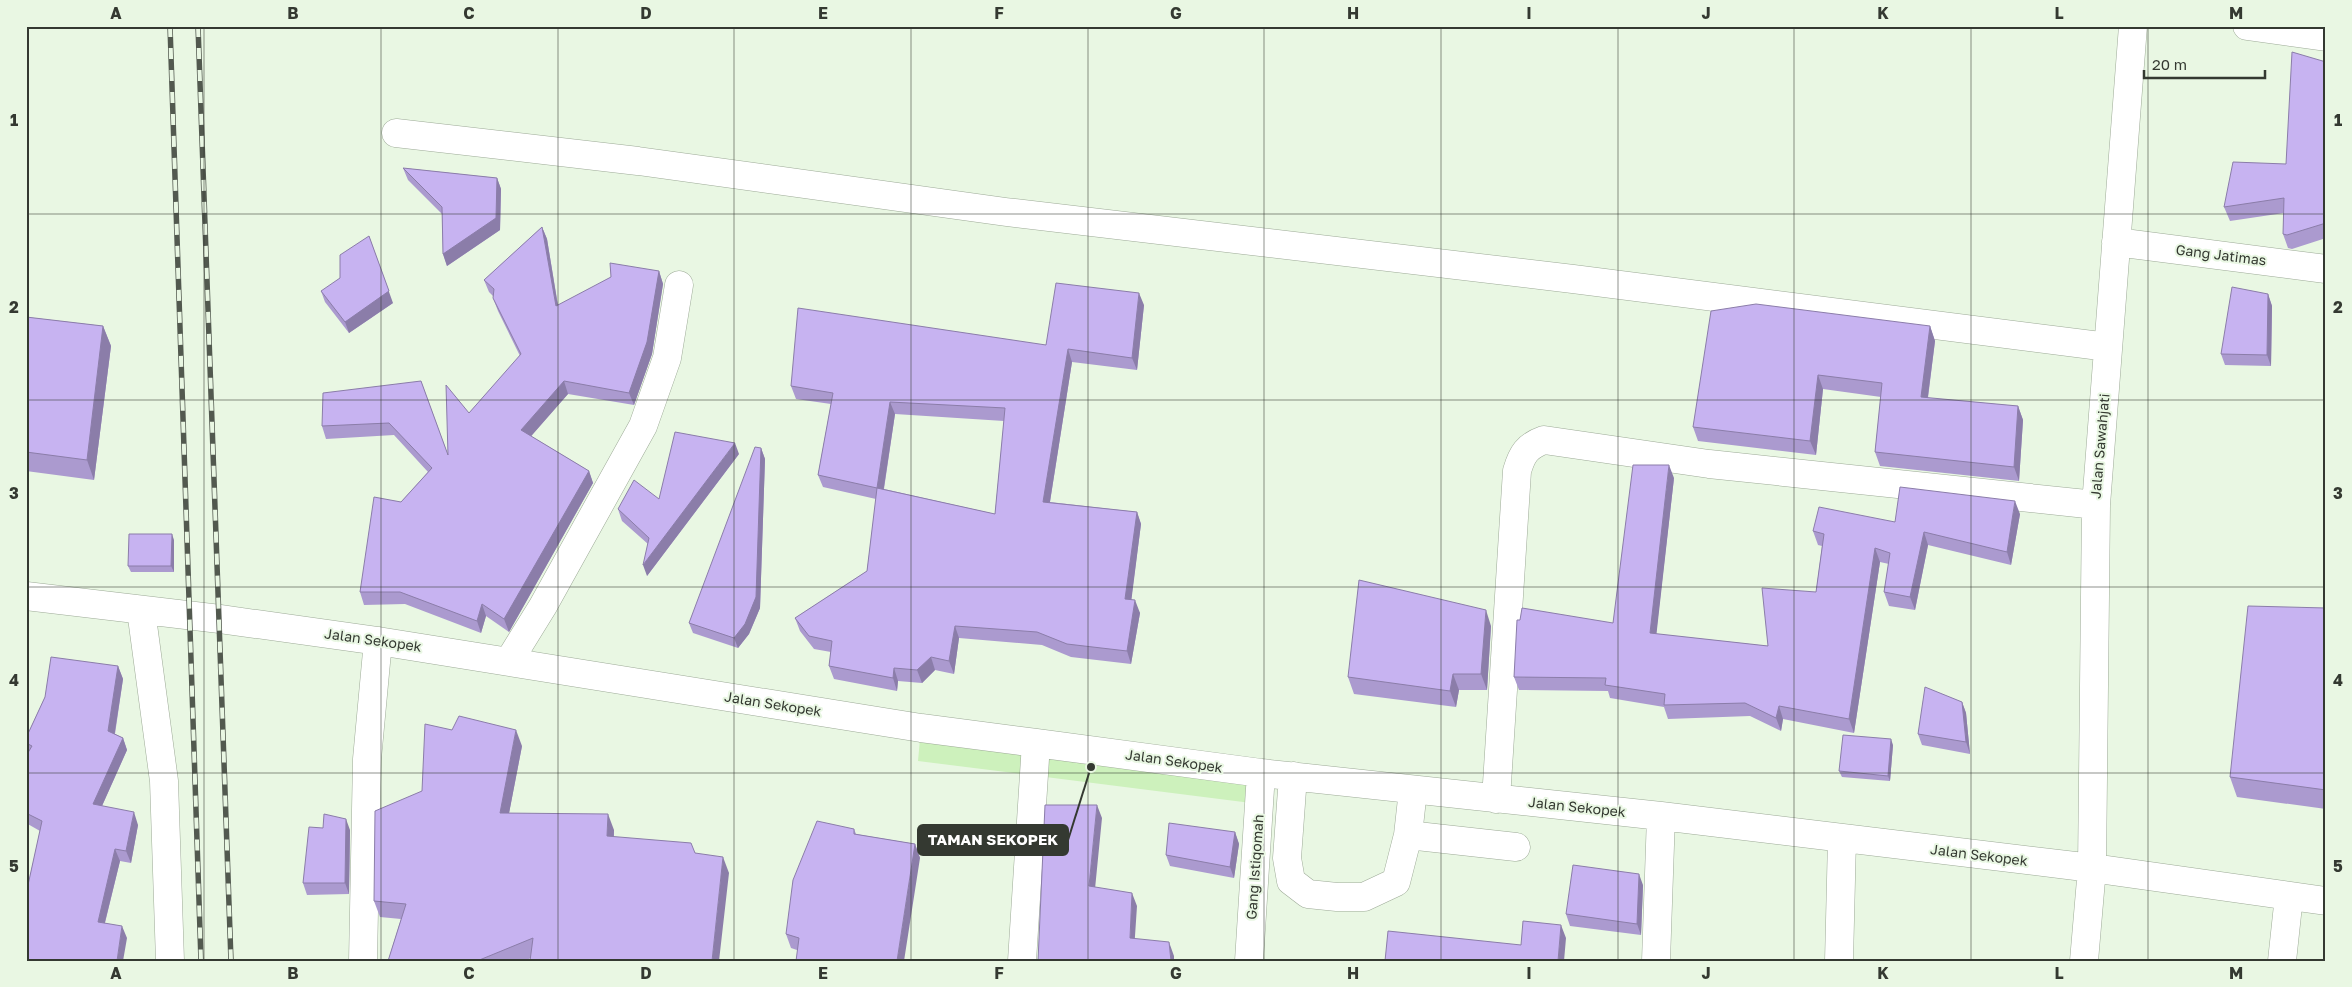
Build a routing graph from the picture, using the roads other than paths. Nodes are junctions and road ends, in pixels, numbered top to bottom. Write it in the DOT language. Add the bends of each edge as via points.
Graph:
graph roads {
  1 [pos="2133,26"];
  2 [pos="2247,26"];
  3 [pos="2326,36"];
  4 [pos="396,133"];
  5 [pos="2116,242"];
  6 [pos="2326,269"];
  7 [pos="679,284"];
  8 [pos="2108,347"];
  9 [pos="2096,504"];
  10 [pos="26,596"];
  11 [pos="141,610"];
  12 [pos="378,640"];
  13 [pos="508,661"];
  14 [pos="1036,743"];
  15 [pos="1261,773"];
  16 [pos="1293,776"];
  17 [pos="1412,790"];
  18 [pos="1496,799"];
  19 [pos="1661,816"];
  20 [pos="1408,835"];
  21 [pos="1842,839"];
  22 [pos="1516,847"];
  23 [pos="2092,868"];
  24 [pos="2289,896"];
  25 [pos="2326,901"];
  26 [pos="170,961"];
  27 [pos="363,961"];
  28 [pos="1022,961"];
  29 [pos="1249,961"];
  30 [pos="1656,961"];
  31 [pos="1839,961"];
  32 [pos="2084,961"];
  33 [pos="2282,961"];
  1 -- 5 [label="street, Jalan Sawahjati"];
  2 -- 3 [label="street"];
  4 -- 8 [label="street" via="648,162 1006,212"];
  5 -- 6 [label="street, Gang Jatimas"];
  5 -- 8 [label="street, Jalan Sawahjati"];
  7 -- 13 [label="street" via="667,358 643,426 543,606"];
  8 -- 9 [label="street, Jalan Sawahjati"];
  9 -- 18 [label="street" via="1708,464 1544,440 1532,444 1522,454 1517,470"];
  9 -- 23 [label="street, Jalan Sawahjati"];
  10 -- 11 [label="street, Jalan Sekopek"];
  11 -- 12 [label="street, Jalan Sekopek"];
  11 -- 26 [label="street" via="164,781"];
  12 -- 13 [label="street, Jalan Sekopek"];
  12 -- 27 [label="street" via="367,759"];
  13 -- 14 [label="street, Jalan Sekopek" via="921,728"];
  14 -- 15 [label="street, Jalan Sekopek"];
  14 -- 28 [label="street"];
  15 -- 16 [label="street, Jalan Sekopek"];
  15 -- 29 [label="street, Gang Istiqomah"];
  16 -- 17 [label="street, Jalan Sekopek"];
  16 -- 20 [label="street" via="1287,858 1291,881 1308,894 1364,897 1396,882"];
  17 -- 18 [label="street, Jalan Sekopek"];
  17 -- 20 [label="street"];
  18 -- 19 [label="street, Jalan Sekopek"];
  19 -- 21 [label="street, Jalan Sekopek"];
  19 -- 30 [label="street"];
  20 -- 22 [label="street"];
  21 -- 23 [label="street, Jalan Sekopek"];
  21 -- 31 [label="street"];
  23 -- 24 [label="street, Jalan Sekopek"];
  23 -- 32 [label="street, Jalan Sawahjati"];
  24 -- 25 [label="street, Jalan Sekopek"];
  24 -- 33 [label="street"];
}
